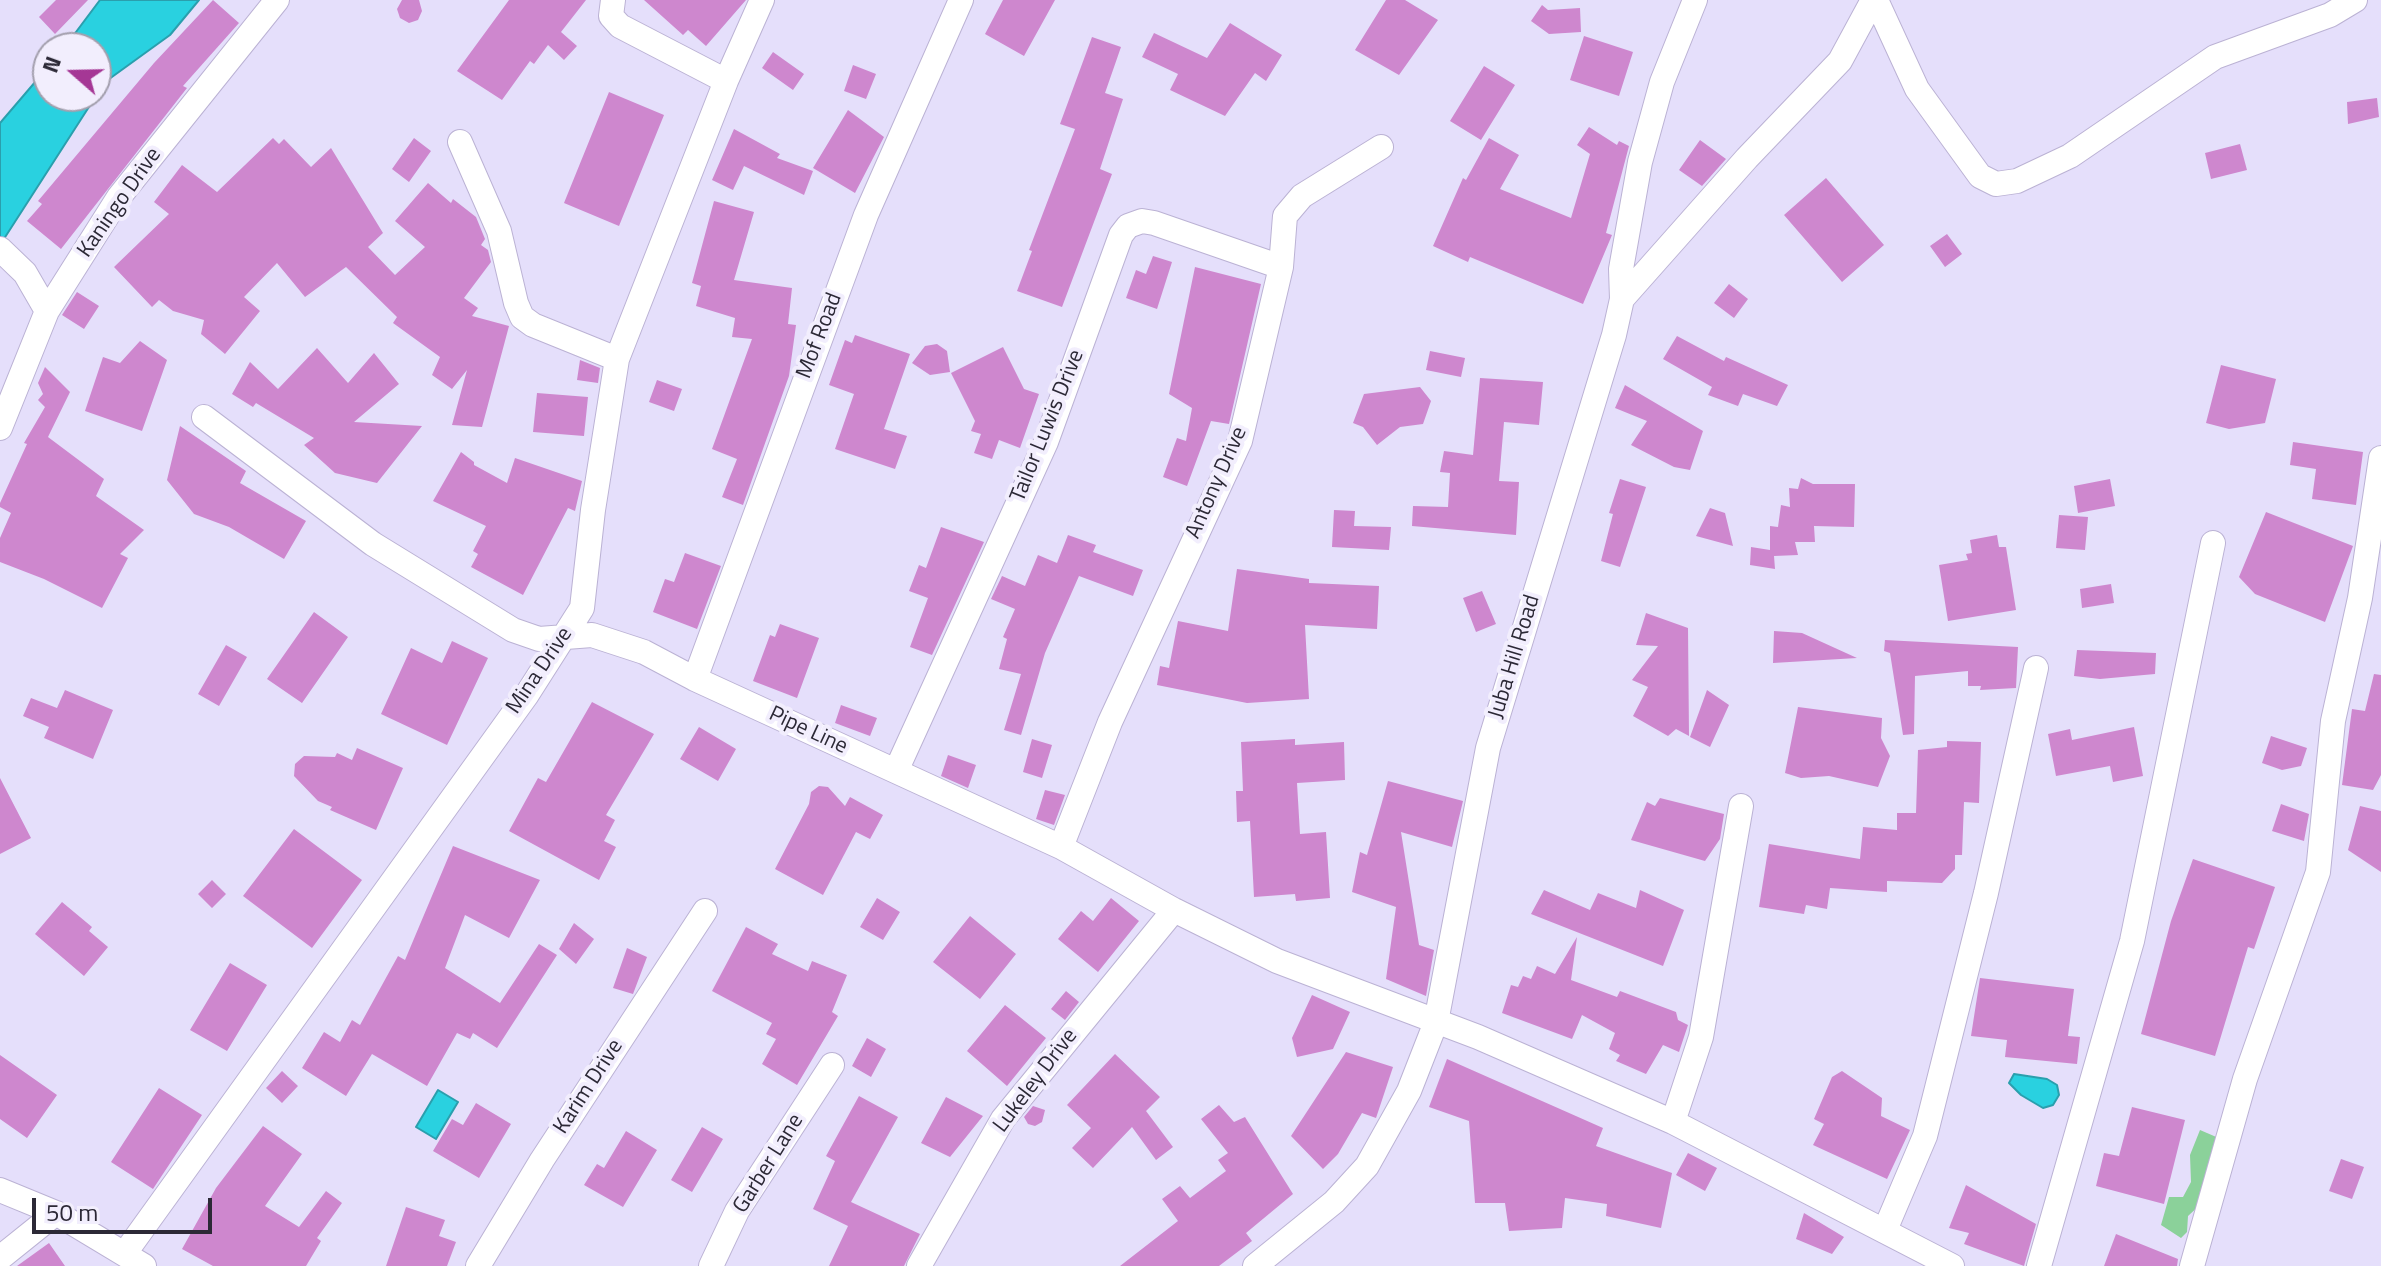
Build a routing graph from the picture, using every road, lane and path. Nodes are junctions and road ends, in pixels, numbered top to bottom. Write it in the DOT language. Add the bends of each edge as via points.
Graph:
graph roads {
  1 [pos="277,0"];
  2 [pos="613,0"];
  3 [pos="762,0"];
  4 [pos="961,0"];
  5 [pos="1695,0"];
  6 [pos="1875,0"];
  7 [pos="2355,0"];
  8 [pos="726,81"];
  9 [pos="460,142"];
  10 [pos="1381,147"];
  11 [pos="3,251"];
  12 [pos="1281,267"];
  13 [pos="1622,299"];
  14 [pos="47,311"];
  15 [pos="617,359"];
  16 [pos="204,417"];
  17 [pos="0,428"];
  18 [pos="2381,458"];
  19 [pos="2213,543"];
  20 [pos="566,637"];
  21 [pos="2036,668"];
  22 [pos="695,679"];
  23 [pos="896,771"];
  24 [pos="1741,806"];
  25 [pos="1061,847"];
  26 [pos="1174,910"];
  27 [pos="705,911"];
  28 [pos="1436,1022"];
  29 [pos="832,1065"];
  30 [pos="1673,1122"];
  31 [pos="0,1190"];
  32 [pos="56,1213"];
  33 [pos="1885,1230"];
  34 [pos="0,1258"];
  35 [pos="135,1260"];
  36 [pos="478,1266"];
  37 [pos="711,1266"];
  38 [pos="919,1266"];
  39 [pos="1255,1266"];
  40 [pos="1952,1266"];
  41 [pos="2039,1266"];
  42 [pos="2192,1266"];
  1 -- 14 [label="street, Kaningo Drive" via="119,197"];
  2 -- 8 [label="street" via="611,16 620,26"];
  3 -- 8 [label="street, Mina Drive"];
  4 -- 22 [label="street, Mof Road" via="866,215"];
  5 -- 13 [label="street, Juba Hill Road" via="1662,82 1640,162 1621,269"];
  6 -- 7 [label="street" via="1917,89 1980,176 1996,184 2017,181 2070,156 2215,57 2330,15"];
  6 -- 13 [label="street" via="1840,61"];
  8 -- 15 [label="street, Mina Drive"];
  9 -- 15 [label="street" via="499,231 522,317"];
  10 -- 12 [label="street, Antony Drive" via="1302,196 1285,216"];
  11 -- 14 [label="street" via="25,273"];
  12 -- 23 [label="street, Tailor Luwis Drive" via="1154,223 1128,226 1121,235 1046,442"];
  12 -- 25 [label="street, Antony Drive" via="1240,441 1116,709"];
  13 -- 28 [label="street, Juba Hill Road" via="1488,748"];
  14 -- 17 [label="street, Kaningo Drive"];
  15 -- 20 [label="street, Mina Drive" via="587,582 582,608"];
  16 -- 20 [label="street, Pipe Line" via="385,552 513,630 539,639"];
  18 -- 42 [label="street" via="2360,598 2333,721 2318,872 2245,1079"];
  19 -- 41 [label="street" via="2132,941"];
  20 -- 22 [label="street, Pipe Line" via="592,635"];
  20 -- 35 [label="street, Mina Drive"];
  21 -- 33 [label="street" via="1925,1136"];
  22 -- 23 [label="street, Pipe Line"];
  23 -- 25 [label="street, Pipe Line"];
  24 -- 30 [label="street" via="1701,1037"];
  25 -- 26 [label="street, Pipe Line"];
  26 -- 28 [label="street, Pipe Line" via="1277,961"];
  26 -- 38 [label="street, Lukeley Drive" via="1003,1119"];
  27 -- 36 [label="street, Karim Drive"];
  28 -- 30 [label="street, Pipe Line"];
  28 -- 39 [label="street, Juba Hill Road" via="1409,1091 1367,1166 1334,1202"];
  29 -- 37 [label="street, Garber Lane" via="737,1211"];
  30 -- 33 [label="street, Pipe Line"];
  31 -- 32 [label="street"];
  32 -- 34 [label="street"];
  32 -- 35 [label="street"];
  33 -- 40 [label="street, Pipe Line"];
}
